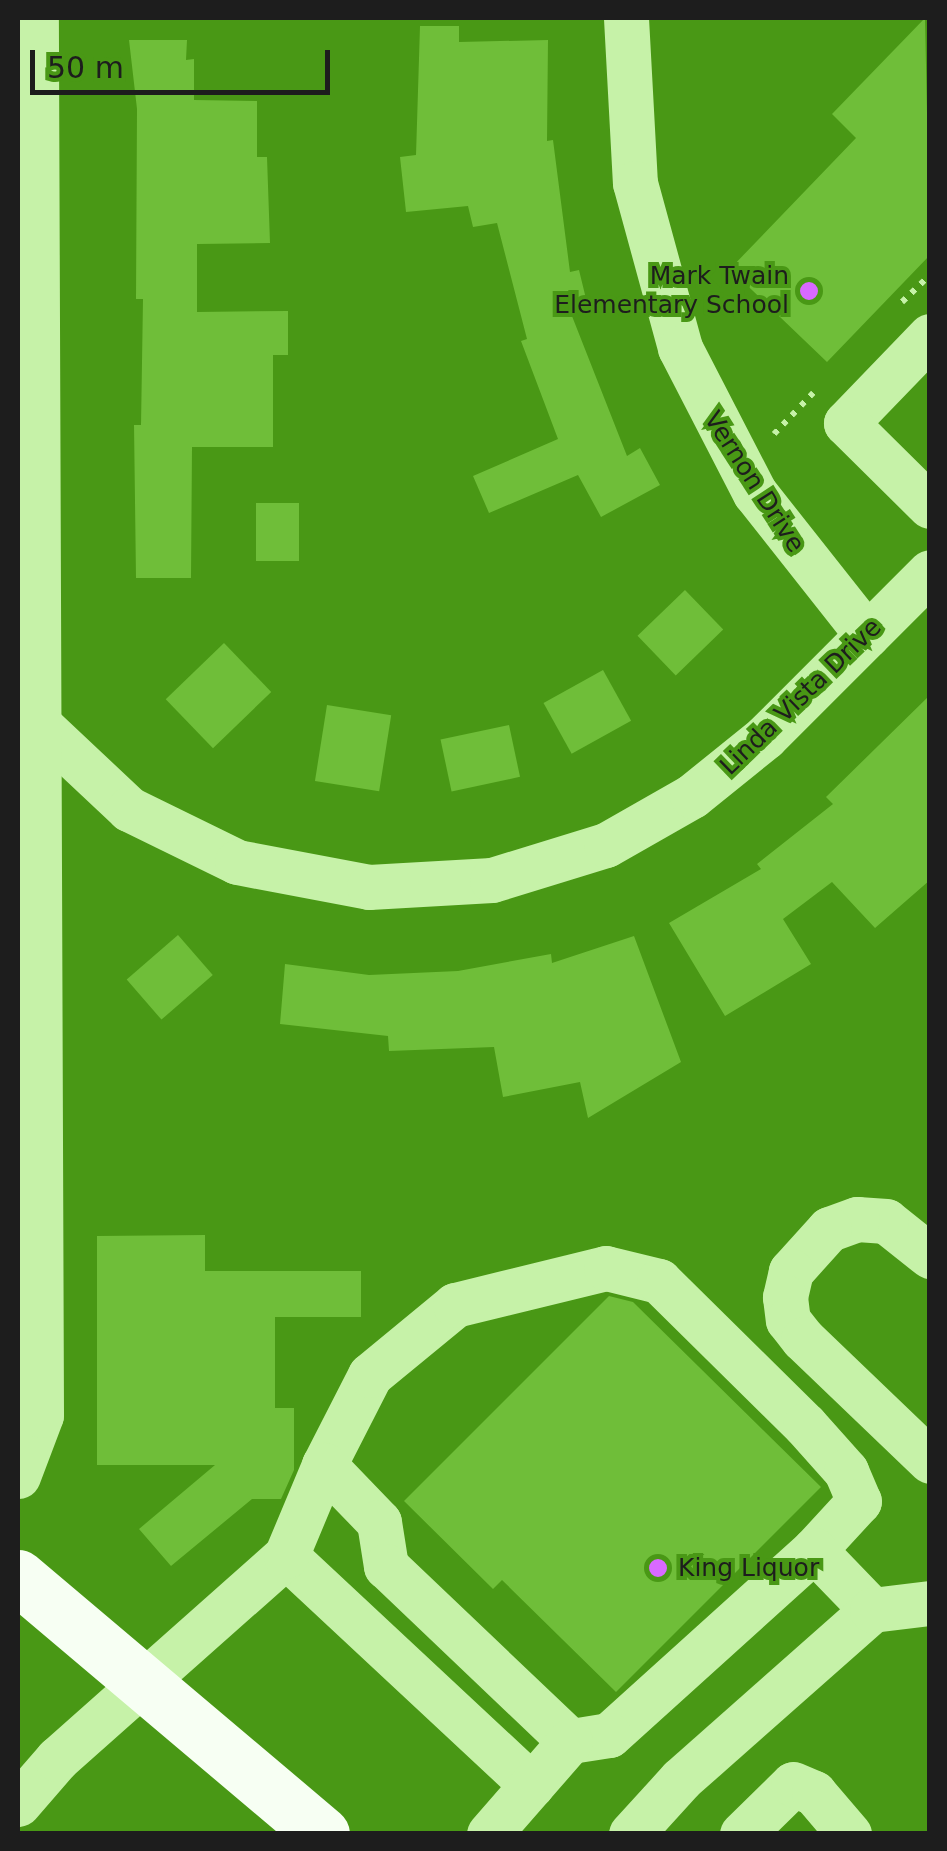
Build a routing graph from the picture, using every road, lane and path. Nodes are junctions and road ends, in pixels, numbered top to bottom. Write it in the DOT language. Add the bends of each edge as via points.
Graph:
graph roads {
  1 [pos="36,18"];
  2 [pos="626,18"];
  3 [pos="930,336"];
  4 [pos="930,506"];
  5 [pos="930,572"];
  6 [pos="867,635"];
  7 [pos="29,715"];
  8 [pos="29,1229"];
  9 [pos="930,1256"];
  10 [pos="930,1462"];
  11 [pos="324,1464"];
  12 [pos="18,1476"];
  13 [pos="814,1550"];
  14 [pos="286,1556"];
  15 [pos="18,1576"];
  16 [pos="930,1603"];
  17 [pos="872,1610"];
  18 [pos="142,1688"];
  19 [pos="570,1742"];
  20 [pos="532,1785"];
  21 [pos="18,1804"];
  22 [pos="18,1817"];
  23 [pos="38,1834"];
  24 [pos="322,1834"];
  25 [pos="489,1834"];
  26 [pos="631,1834"];
  27 [pos="742,1834"];
  28 [pos="848,1834"];
  1 -- 7 [label="street"];
  2 -- 6 [label="street, Vernon Drive" via="635,183 680,348 748,481"];
  3 -- 4 [label="street" via="846,424"];
  5 -- 6 [label="street, Linda Vista Drive"];
  6 -- 7 [label="street, Linda Vista Drive" via="742,758 666,813 560,862 450,886 334,884 210,852 108,793"];
  7 -- 8 [label="street"];
  8 -- 12 [label="street" via="41,1415"];
  9 -- 10 [label="street" via="886,1220 857,1219 829,1228 792,1271 785,1297 788,1320 803,1339"];
  11 -- 13 [label="street" via="370,1375 454,1305 606,1268 659,1281 846,1471 858,1501"];
  11 -- 14 [label="street"];
  11 -- 19 [label="street" via="379,1522 386,1566"];
  13 -- 17 [label="street"];
  13 -- 19 [label="street" via="609,1735"];
  14 -- 18 [label="street"];
  14 -- 20 [label="street"];
  15 -- 18 [label="main road"];
  16 -- 17 [label="street"];
  17 -- 26 [label="street" via="681,1779"];
  18 -- 21 [label="street" via="57,1759"];
  18 -- 24 [label="main road"];
  19 -- 20 [label="street"];
  20 -- 25 [label="street"];
  22 -- 23 [label="street"];
  27 -- 28 [label="street" via="793,1784 814,1792"];
}
